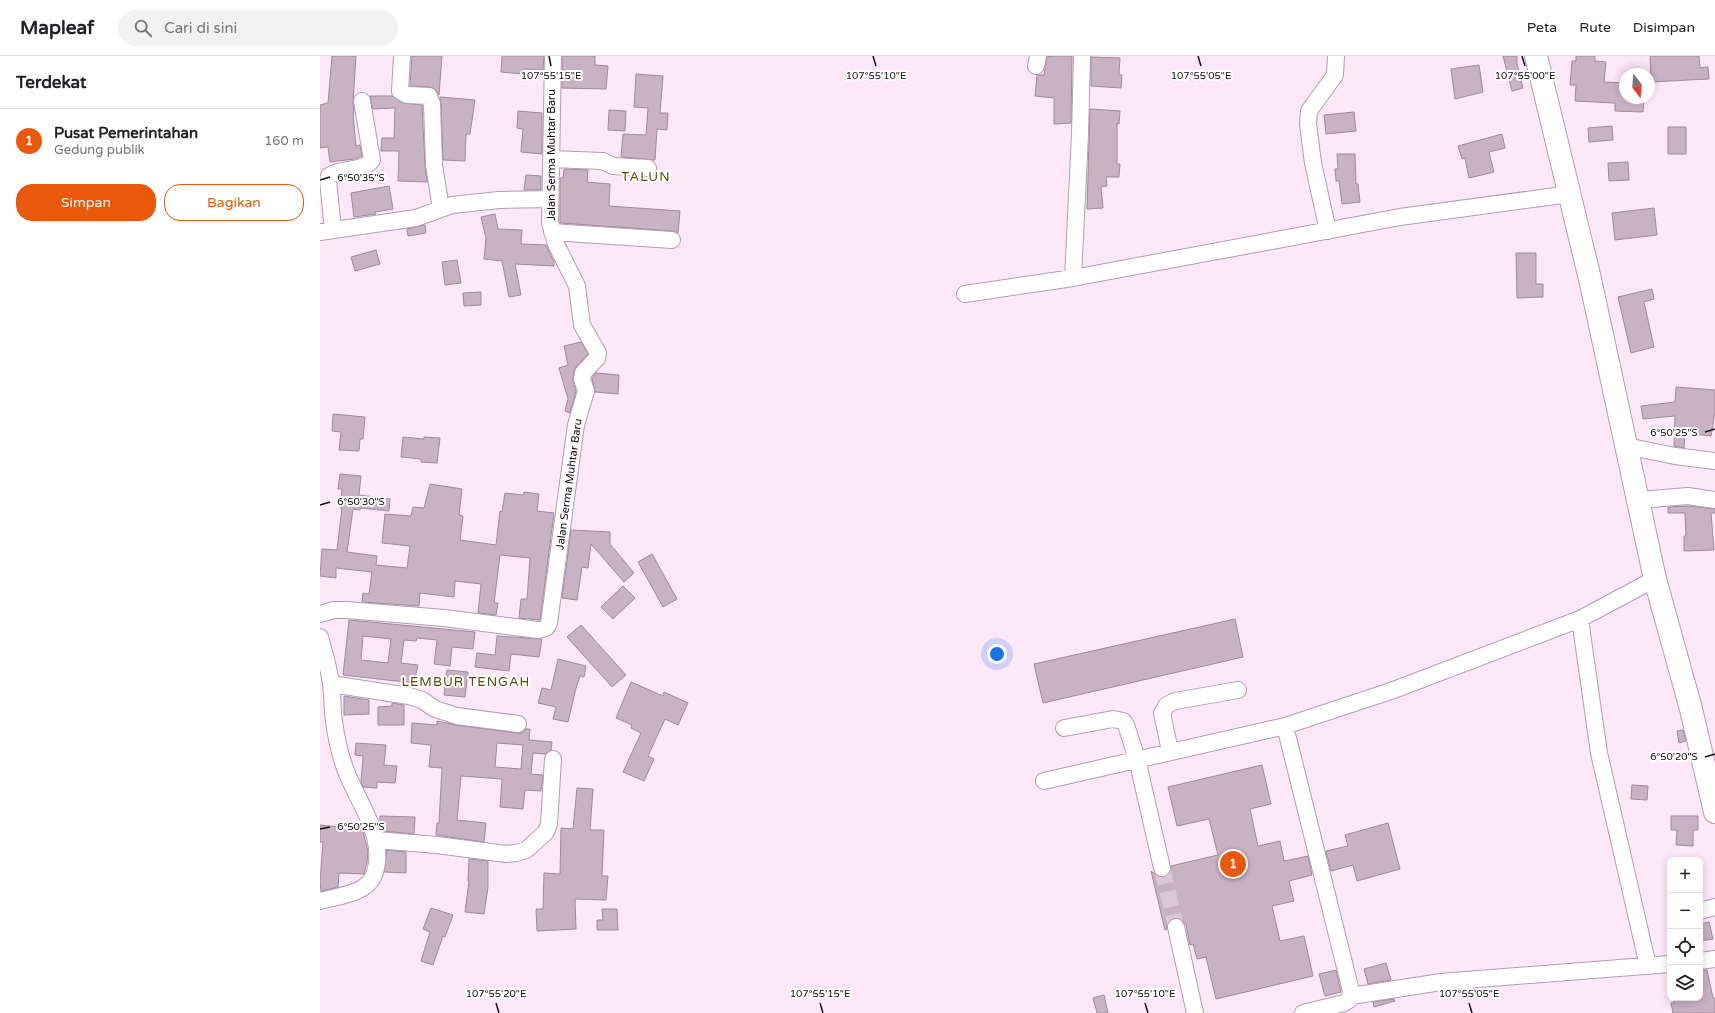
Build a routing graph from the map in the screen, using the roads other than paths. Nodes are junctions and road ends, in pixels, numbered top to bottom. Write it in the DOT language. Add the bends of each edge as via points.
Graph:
graph roads {
  1 [pos="402,56"];
  2 [pos="553,56"];
  3 [pos="1082,56"];
  4 [pos="1336,56"];
  5 [pos="1536,56"];
  6 [pos="362,101"];
  7 [pos="552,159"];
  8 [pos="648,168"];
  9 [pos="1570,194"];
  10 [pos="550,199"];
  11 [pos="441,209"];
  12 [pos="326,231"];
  13 [pos="1328,231"];
  14 [pos="552,232"];
  15 [pos="672,240"];
  16 [pos="1073,278"];
  17 [pos="965,294"];
  18 [pos="1626,446"];
  19 [pos="1715,461"];
  20 [pos="1639,500"];
  21 [pos="1715,500"];
  22 [pos="1655,579"];
  23 [pos="320,614"];
  24 [pos="1580,619"];
  25 [pos="320,637"];
  26 [pos="331,684"];
  27 [pos="1238,690"];
  28 [pos="518,724"];
  29 [pos="1285,726"];
  30 [pos="1064,728"];
  31 [pos="1170,751"];
  32 [pos="553,758"];
  33 [pos="1138,759"];
  34 [pos="1044,781"];
  35 [pos="1715,812"];
  36 [pos="376,840"];
  37 [pos="1162,868"];
  38 [pos="320,901"];
  39 [pos="1715,907"];
  40 [pos="1703,910"];
  41 [pos="1176,927"];
  42 [pos="1715,959"];
  43 [pos="1703,961"];
  44 [pos="1667,964"];
  45 [pos="1648,966"];
  46 [pos="1351,996"];
  47 [pos="1195,1013"];
  48 [pos="1303,1013"];
  1 -- 11 [label="street" via="400,91 407,95 429,96 432,104 434,165"];
  2 -- 7 [label="street, Jalan Serma Muhtar Baru"];
  3 -- 16 [label="street"];
  4 -- 13 [label="street" via="1335,75 1310,112 1308,124 1313,163"];
  5 -- 9 [label="highway"];
  6 -- 12 [label="street" via="372,160 366,166 329,176"];
  7 -- 8 [label="street" via="603,161 613,166"];
  7 -- 10 [label="street, Jalan Serma Muhtar Baru"];
  9 -- 13 [label="street" via="1400,217"];
  9 -- 18 [label="highway"];
  10 -- 11 [label="street" via="499,200"];
  10 -- 14 [label="street, Jalan Serma Muhtar Baru"];
  11 -- 12 [label="street" via="416,218"];
  13 -- 16 [label="street"];
  14 -- 15 [label="street"];
  14 -- 23 [label="street, Jalan Serma Muhtar Baru" via="577,286 582,325 598,353 597,358 583,373 586,391 576,425 548,626 538,630 444,618 347,610"];
  16 -- 17 [label="street"];
  18 -- 19 [label="street"];
  18 -- 20 [label="highway"];
  20 -- 21 [label="street" via="1688,496"];
  20 -- 22 [label="highway"];
  22 -- 24 [label="street"];
  22 -- 35 [label="highway" via="1692,709"];
  24 -- 29 [label="street" via="1392,691"];
  24 -- 45 [label="street" via="1599,753"];
  25 -- 26 [label="street"];
  26 -- 28 [label="street" via="409,696 457,716"];
  26 -- 36 [label="street" via="334,721 346,771"];
  27 -- 31 [label="street" via="1175,701 1167,705 1162,713"];
  29 -- 31 [label="street"];
  29 -- 46 [label="street"];
  30 -- 33 [label="street" via="1113,718 1123,721"];
  31 -- 33 [label="street"];
  32 -- 36 [label="street" via="549,824 546,832 526,850 506,854"];
  33 -- 34 [label="street"];
  33 -- 37 [label="street"];
  36 -- 38 [label="street" via="377,863 370,883 358,891"];
  39 -- 40 [label="street"];
  41 -- 47 [label="street"];
  42 -- 43 [label="street"];
  44 -- 45 [label="street"];
  45 -- 46 [label="street" via="1441,982"];
  46 -- 48 [label="street" via="1344,1003"];
}
